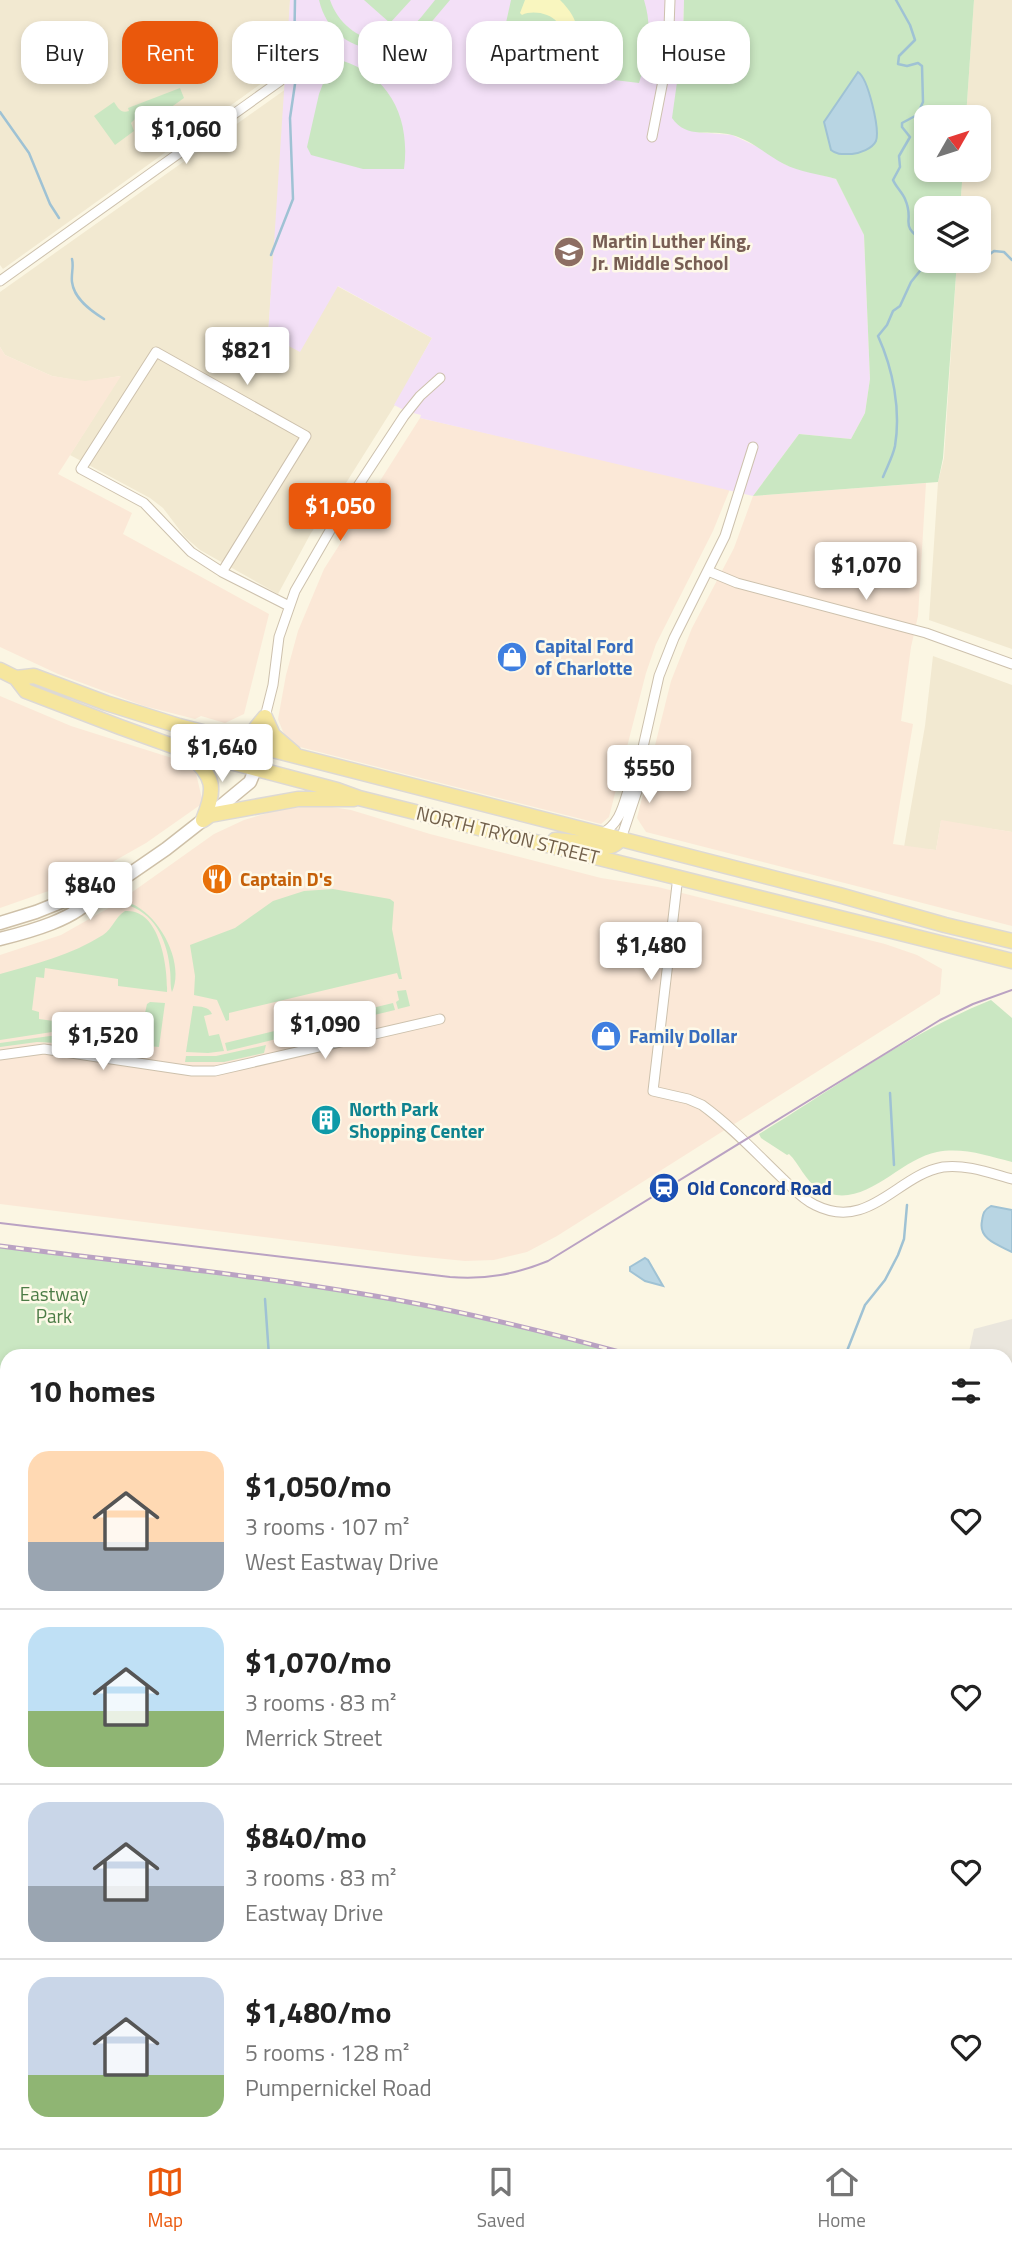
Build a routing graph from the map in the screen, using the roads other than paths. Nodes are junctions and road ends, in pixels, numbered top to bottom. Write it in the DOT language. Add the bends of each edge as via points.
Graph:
graph roads {
  1 [pos="670,0"];
  2 [pos="276,84"];
  3 [pos="652,137"];
  4 [pos="1,277"];
  5 [pos="440,378"];
  6 [pos="753,447"];
  7 [pos="708,571"];
  8 [pos="222,572"];
  9 [pos="289,606"];
  10 [pos="1012,664"];
  11 [pos="0,670"];
  12 [pos="16,678"];
  13 [pos="265,717"];
  14 [pos="233,740"];
  15 [pos="264,748"];
  16 [pos="181,749"];
  17 [pos="298,756"];
  18 [pos="639,765"];
  19 [pos="256,770"];
  20 [pos="359,799"];
  21 [pos="206,817"];
  22 [pos="601,834"];
  23 [pos="519,837"];
  24 [pos="621,839"];
  25 [pos="678,876"];
  26 [pos="94,895"];
  27 [pos="0,923"];
  28 [pos="0,939"];
  29 [pos="1012,941"];
  30 [pos="994,954"];
  31 [pos="1012,961"];
  32 [pos="1012,972"];
  33 [pos="440,1019"];
  34 [pos="0,1055"];
  35 [pos="1012,1179"];
  1 -- 3 [label="street" via="668,55"];
  2 -- 4 [label="street"];
  5 -- 9 [label="street" via="404,416 339,515"];
  6 -- 7 [label="street" via="725,536"];
  7 -- 10 [label="street" via="737,583 926,633"];
  7 -- 18 [label="street" via="659,677"];
  8 -- 8 [label="street" via="306,436 156,352 81,469 144,503 191,552"];
  8 -- 9 [label="street"];
  9 -- 13 [label="street"];
  11 -- 12 [label="main road, NORTH TRYON STREET"];
  12 -- 14 [label="main road, NORTH TRYON STREET" via="34,676 151,718"];
  12 -- 16 [label="main road, NORTH TRYON STREET" via="26,691"];
  13 -- 14 [label="main road" via="252,733"];
  13 -- 17 [label="main road" via="273,735"];
  14 -- 15 [label="main road, NORTH TRYON STREET"];
  15 -- 17 [label="main road, NORTH TRYON STREET"];
  15 -- 19 [label="main road"];
  16 -- 19 [label="main road, NORTH TRYON STREET"];
  16 -- 21 [label="main road" via="209,778 212,797"];
  17 -- 22 [label="main road, NORTH TRYON STREET"];
  18 -- 22 [label="street" via="618,821"];
  18 -- 24 [label="street" via="641,779"];
  19 -- 20 [label="main road, NORTH TRYON STREET"];
  19 -- 21 [label="main road" via="246,786"];
  20 -- 21 [label="main road" via="298,799"];
  20 -- 23 [label="main road, NORTH TRYON STREET"];
  21 -- 26 [label="main road" via="137,870"];
  22 -- 24 [label="main road, NORTH TRYON STREET"];
  23 -- 24 [label="main road" via="606,846"];
  23 -- 25 [label="main road, NORTH TRYON STREET"];
  24 -- 29 [label="main road, NORTH TRYON STREET"];
  25 -- 30 [label="main road, NORTH TRYON STREET"];
  25 -- 35 [label="street" via="653,1091 706,1108 807,1200 827,1210 866,1208 943,1167"];
  26 -- 27 [label="main road" via="81,894"];
  26 -- 28 [label="main road" via="87,905 41,927"];
  30 -- 31 [label="main road, NORTH TRYON STREET"];
  30 -- 32 [label="main road"];
  33 -- 34 [label="street" via="215,1071 44,1049"];
}
